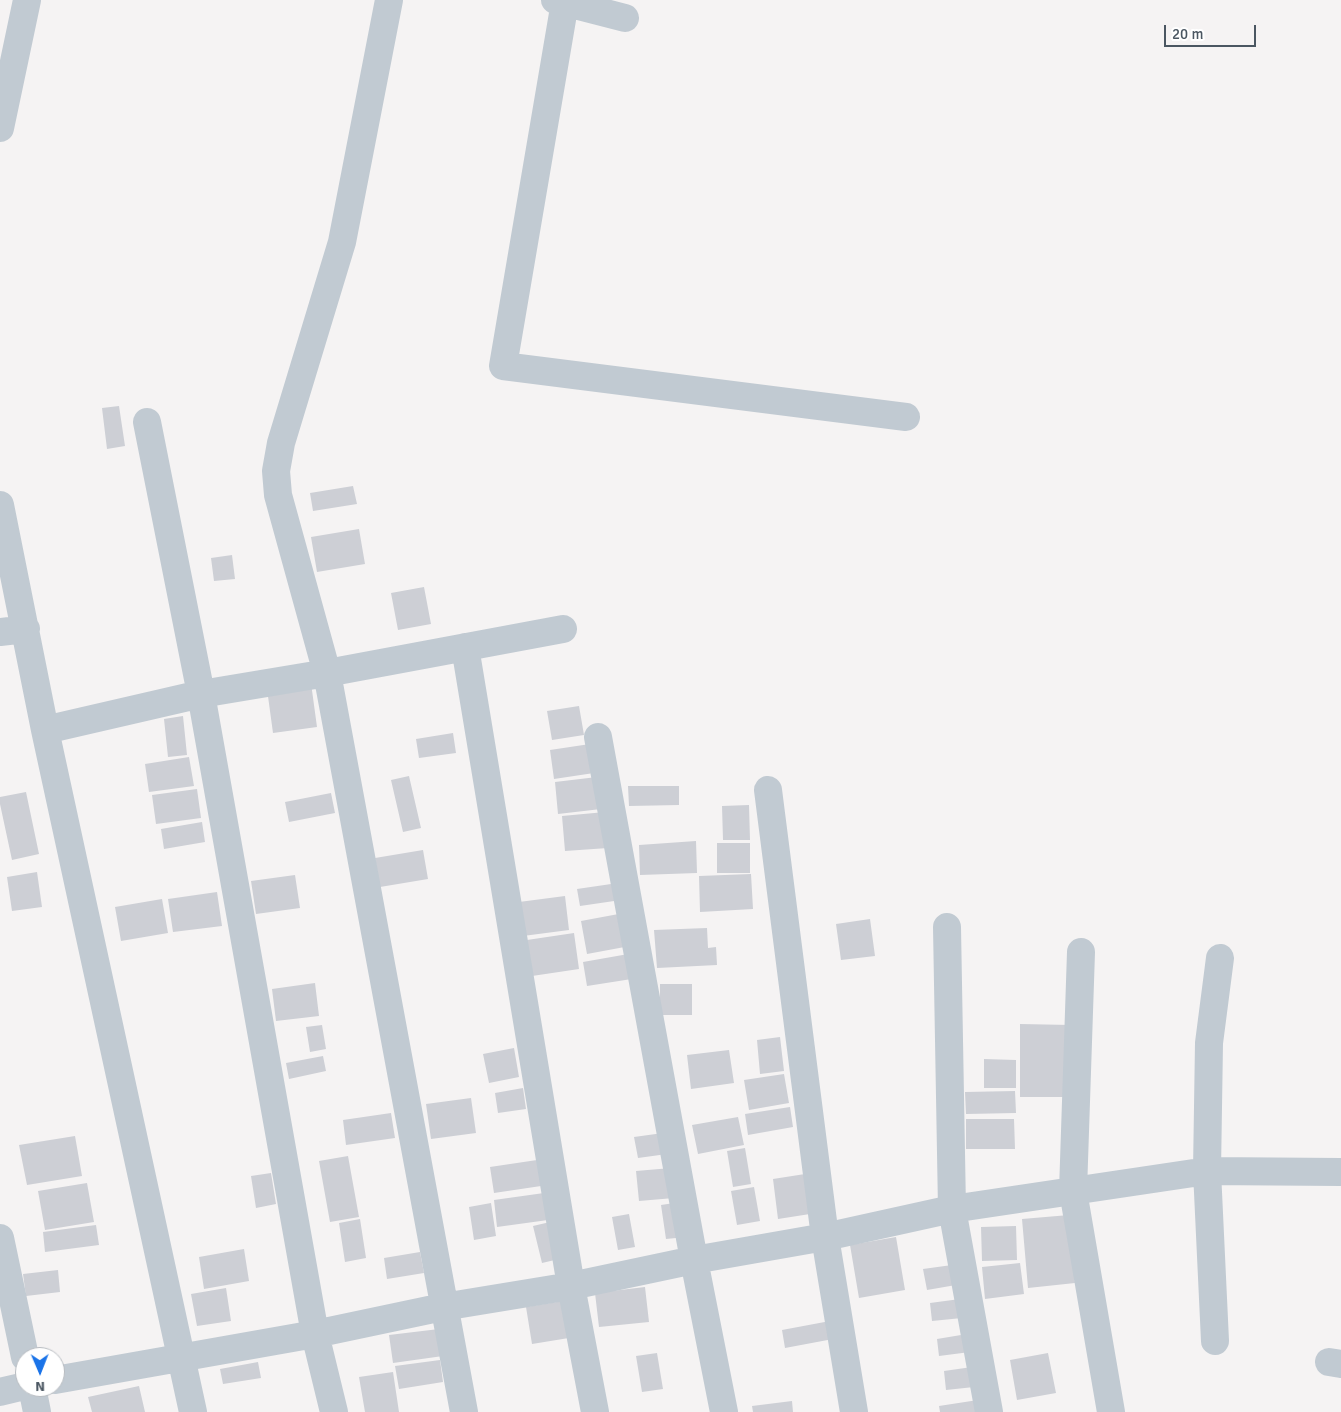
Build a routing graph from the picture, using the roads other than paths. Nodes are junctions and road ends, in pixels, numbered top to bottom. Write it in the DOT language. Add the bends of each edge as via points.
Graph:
graph roads {
  1 [pos="27,0"];
  2 [pos="389,0"];
  3 [pos="560,1"];
  4 [pos="625,18"];
  5 [pos="0,128"];
  6 [pos="906,417"];
  7 [pos="147,422"];
  8 [pos="0,505"];
  9 [pos="563,629"];
  10 [pos="13,631"];
  11 [pos="465,647"];
  12 [pos="327,673"];
  13 [pos="201,694"];
  14 [pos="45,730"];
  15 [pos="598,737"];
  16 [pos="768,790"];
  17 [pos="947,928"];
  18 [pos="1081,952"];
  19 [pos="1220,958"];
  20 [pos="1207,1170"];
  21 [pos="1341,1172"];
  22 [pos="1073,1191"];
  23 [pos="952,1209"];
  24 [pos="825,1237"];
  25 [pos="0,1238"];
  26 [pos="694,1260"];
  27 [pos="571,1286"];
  28 [pos="443,1307"];
  29 [pos="316,1334"];
  30 [pos="1214,1341"];
  31 [pos="23,1347"];
  32 [pos="181,1358"];
  33 [pos="65,1378"];
  34 [pos="15,1388"];
  35 [pos="0,1392"];
  36 [pos="34,1397"];
  37 [pos="37,1412"];
  38 [pos="193,1412"];
  39 [pos="334,1412"];
  40 [pos="464,1412"];
  41 [pos="595,1412"];
  42 [pos="724,1412"];
  43 [pos="854,1412"];
  44 [pos="989,1412"];
  45 [pos="1111,1412"];
  1 -- 5 [label="street"];
  2 -- 12 [label="street" via="342,242 281,443 276,471 278,495"];
  3 -- 4 [label="street"];
  3 -- 6 [label="street" via="503,366"];
  7 -- 13 [label="street"];
  8 -- 10 [label="street"];
  9 -- 11 [label="street"];
  10 -- 14 [label="street"];
  11 -- 12 [label="street"];
  11 -- 27 [label="street"];
  12 -- 13 [label="street"];
  12 -- 28 [label="street"];
  13 -- 14 [label="street"];
  13 -- 29 [label="street"];
  14 -- 32 [label="street"];
  15 -- 26 [label="street"];
  16 -- 24 [label="street"];
  17 -- 23 [label="street"];
  18 -- 22 [label="street"];
  19 -- 20 [label="street" via="1209,1043"];
  20 -- 21 [label="street"];
  20 -- 22 [label="street"];
  20 -- 30 [label="street"];
  22 -- 23 [label="street"];
  22 -- 45 [label="street"];
  23 -- 24 [label="street"];
  23 -- 44 [label="street"];
  24 -- 26 [label="street"];
  24 -- 43 [label="street"];
  25 -- 31 [label="street"];
  26 -- 27 [label="street"];
  26 -- 42 [label="street"];
  27 -- 28 [label="street"];
  27 -- 41 [label="street"];
  28 -- 29 [label="street"];
  28 -- 40 [label="street"];
  29 -- 32 [label="street"];
  29 -- 39 [label="street"];
  32 -- 33 [label="street"];
  32 -- 38 [label="street"];
  34 -- 35 [label="street"];
  36 -- 37 [label="street"];
}
